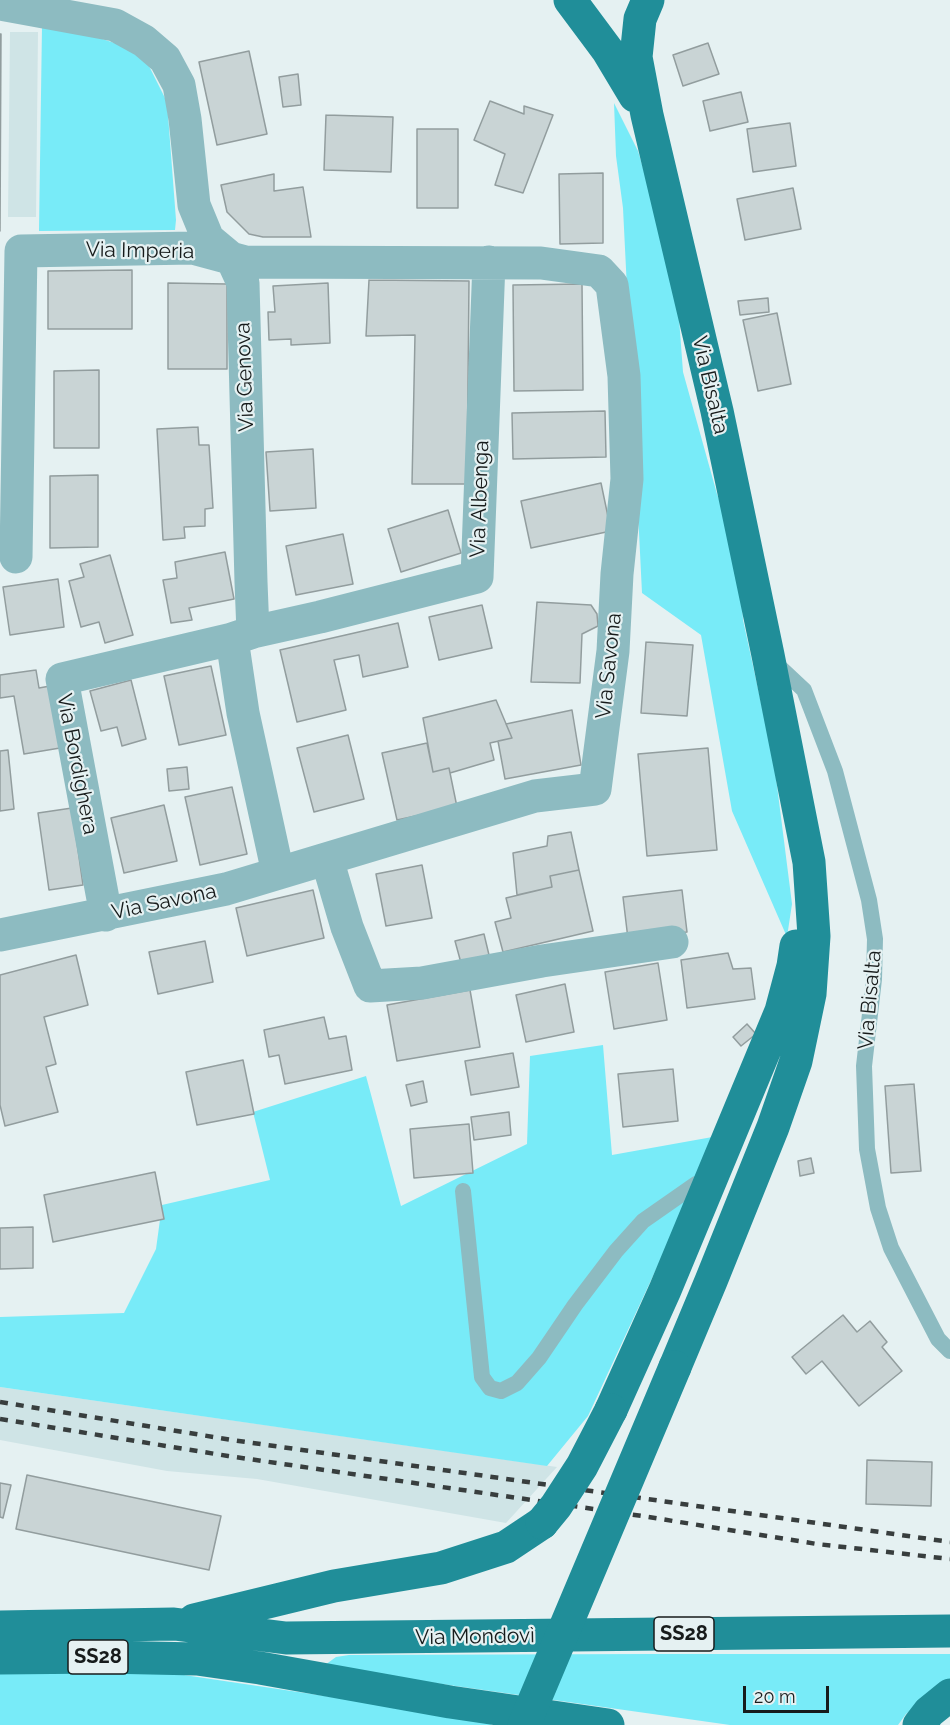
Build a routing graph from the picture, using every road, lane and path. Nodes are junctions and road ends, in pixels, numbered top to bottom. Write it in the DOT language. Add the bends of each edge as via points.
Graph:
graph roads {
  1 [pos="570,0"];
  2 [pos="648,0"];
  3 [pos="0,4"];
  4 [pos="647,115"];
  5 [pos="232,259"];
  6 [pos="489,262"];
  7 [pos="599,271"];
  8 [pos="16,557"];
  9 [pos="243,635"];
  10 [pos="768,656"];
  11 [pos="327,859"];
  12 [pos="809,862"];
  13 [pos="278,873"];
  14 [pos="106,915"];
  15 [pos="0,935"];
  16 [pos="672,942"];
  17 [pos="711,1180"];
  18 [pos="463,1191"];
  19 [pos="950,1351"];
  20 [pos="174,1624"];
  21 [pos="0,1627"];
  22 [pos="950,1631"];
  23 [pos="286,1638"];
  24 [pos="0,1658"];
  25 [pos="196,1659"];
  26 [pos="950,1695"];
  27 [pos="524,1725"];
  28 [pos="608,1725"];
  29 [pos="918,1725"];
  1 -- 4 [label="main road, Via Bisalta" via="608,51"];
  2 -- 4 [label="main road, Via Bisalta" via="640,20 636,57"];
  3 -- 5 [label="street, Via Genova" via="115,25 144,41 165,59 179,84 194,205 208,239"];
  4 -- 10 [label="main road, Via Bisalta" via="717,411"];
  5 -- 6 [label="street, Via Imperia"];
  5 -- 8 [label="street, Via Imperia" via="193,248 21,250"];
  5 -- 9 [label="street, Via Genova" via="243,283 250,582"];
  6 -- 7 [label="street, Via Imperia" via="541,263"];
  6 -- 9 [label="street, Via Albenga" via="477,577"];
  7 -- 11 [label="street, Via Savona" via="612,285 624,376 627,479 613,651 595,789 535,796"];
  9 -- 13 [label="street, Via Genova" via="243,713"];
  9 -- 14 [label="street, Via Bordighera" via="62,679"];
  10 -- 12 [label="main road, Via Bisalta"];
  10 -- 19 [label="lane, Via Bisalta" via="804,690 835,771 869,900 875,939 864,1066 867,1149 878,1209 891,1248 938,1339"];
  11 -- 13 [label="street, Via Savona"];
  11 -- 16 [label="street" via="370,986 422,983"];
  12 -- 17 [label="main road" via="793,966 781,1011"];
  12 -- 27 [label="main road, bridge" via="814,936 810,994 796,1061 711,1281"];
  13 -- 14 [label="street, Via Savona" via="226,889"];
  14 -- 15 [label="street, Via Savona"];
  17 -- 18 [label="lane" via="696,1184 643,1221 616,1251 539,1358 517,1383 501,1391 490,1388 482,1377"];
  17 -- 20 [label="main road, bridge" via="611,1410 582,1466 542,1523 506,1547 441,1568 334,1586"];
  20 -- 21 [label="main road, Via Mondovì / SS28"];
  20 -- 23 [label="main road, Via Mondovì / SS28"];
  22 -- 23 [label="main road, Via Mondovì / SS28"];
  23 -- 25 [label="main road, SS28"];
  24 -- 25 [label="main road, SS28"];
  25 -- 28 [label="main road"];
  26 -- 29 [label="main road"];
}
